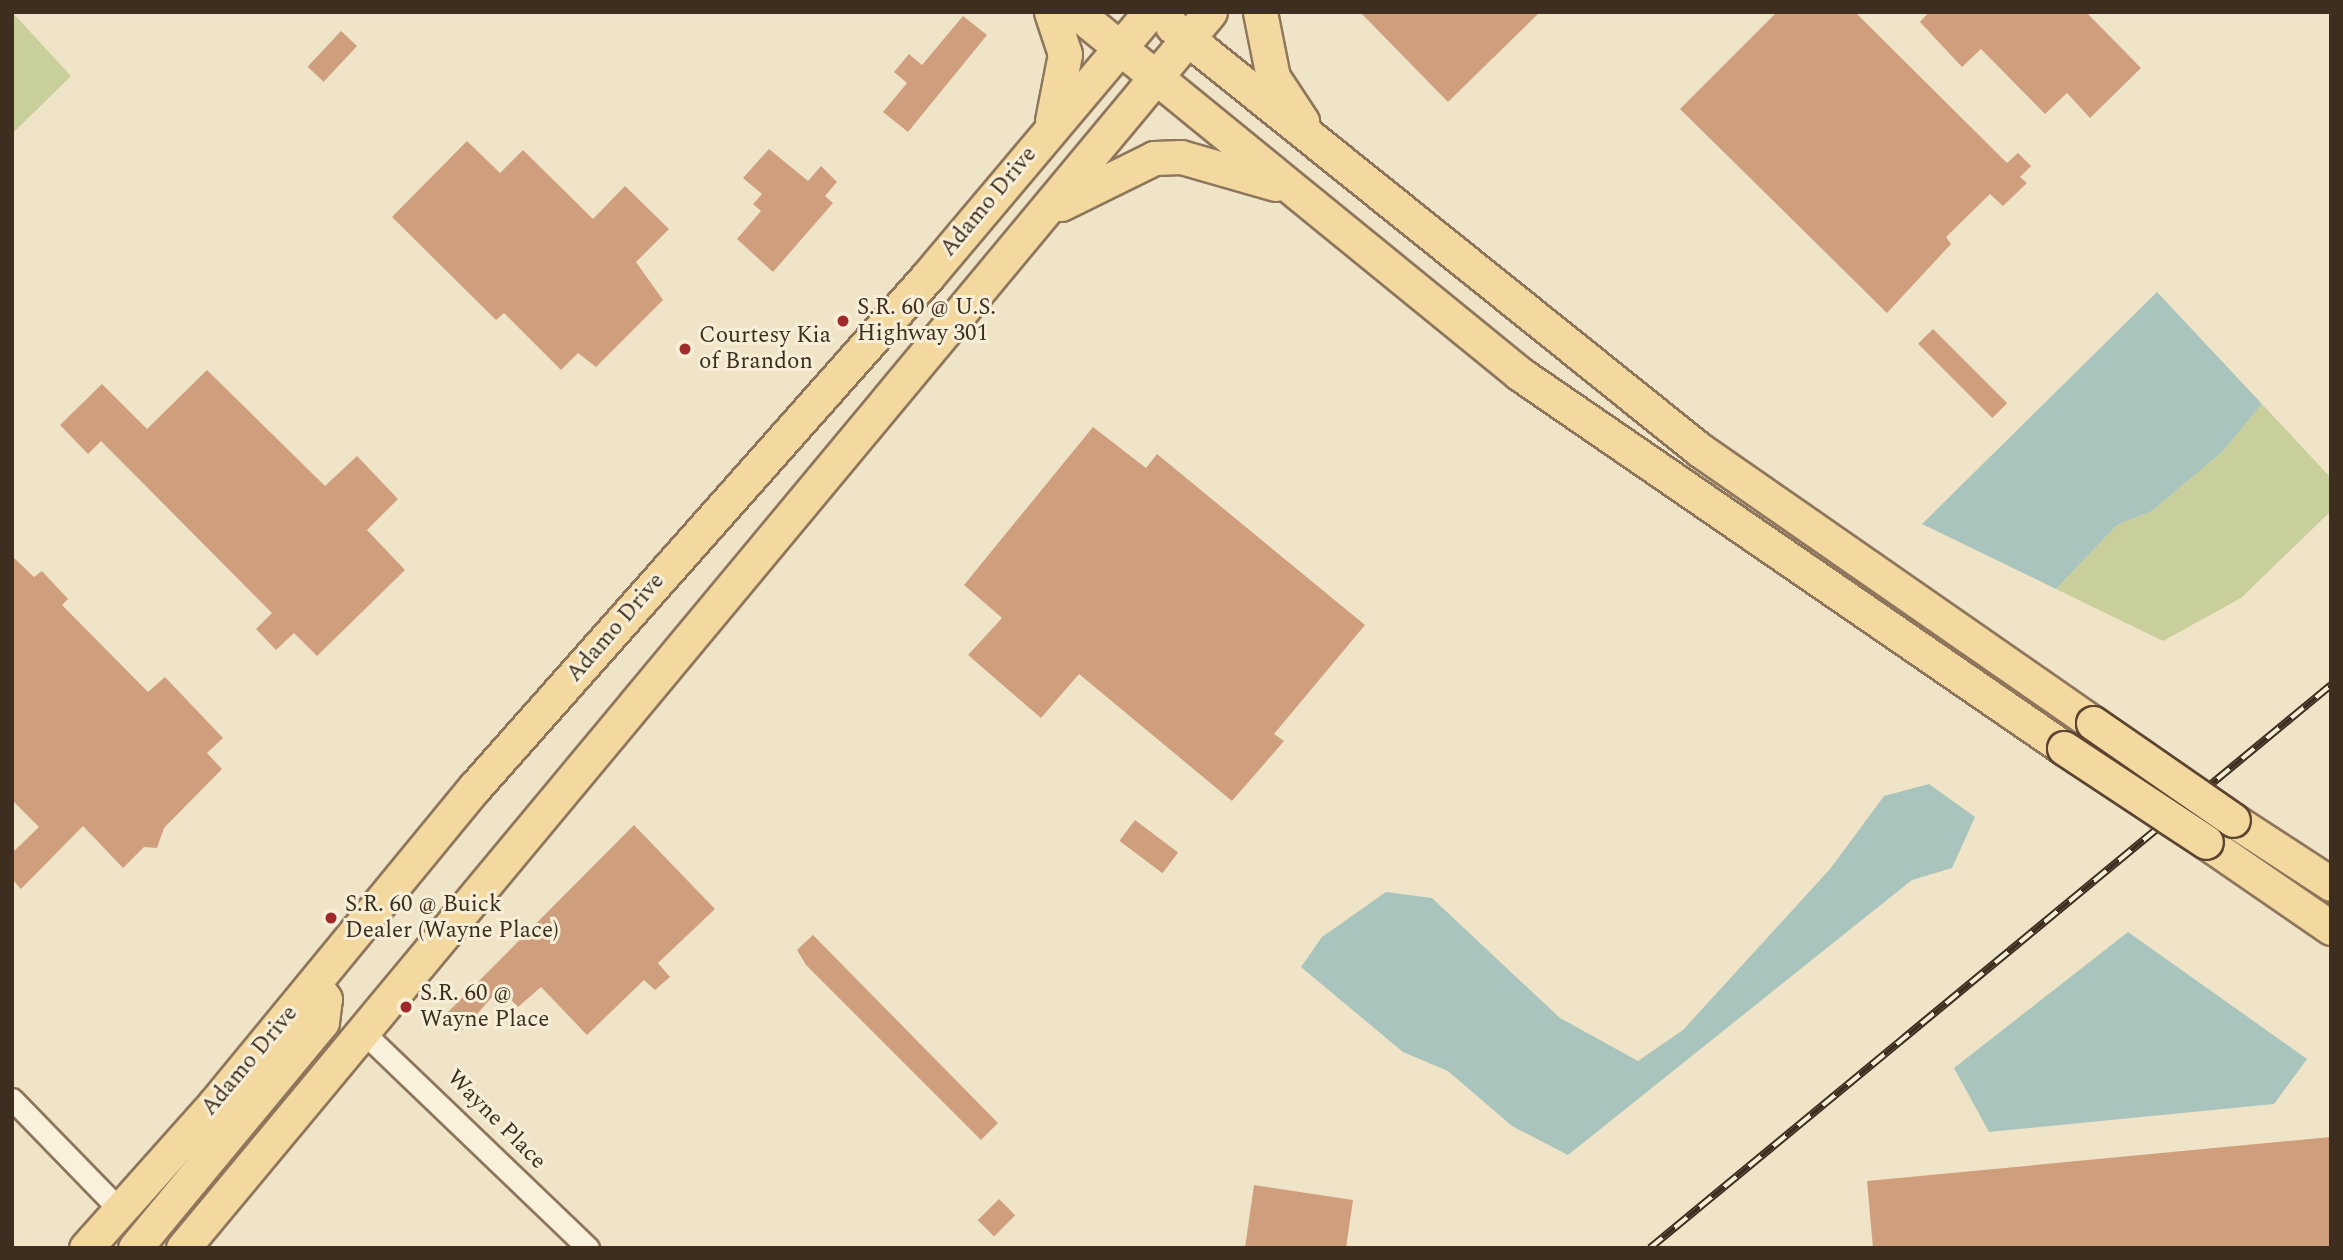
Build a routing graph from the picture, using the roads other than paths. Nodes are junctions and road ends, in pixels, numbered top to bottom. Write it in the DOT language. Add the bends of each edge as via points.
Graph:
graph roads {
  1 [pos="1051,12"];
  2 [pos="1076,12"];
  3 [pos="1153,12"];
  4 [pos="1210,12"];
  5 [pos="1260,12"];
  6 [pos="1188,39"];
  7 [pos="1120,48"];
  8 [pos="1156,77"];
  9 [pos="1049,129"];
  10 [pos="1320,149"];
  11 [pos="1291,189"];
  12 [pos="1038,218"];
  13 [pos="2331,884"];
  14 [pos="2331,928"];
  15 [pos="314,983"];
  16 [pos="365,1034"];
  17 [pos="12,1099"];
  18 [pos="121,1211"];
  19 [pos="86,1248"];
  20 [pos="135,1248"];
  21 [pos="183,1248"];
  22 [pos="587,1248"];
  1 -- 9 [label="main road" via="1065,54"];
  2 -- 7 [label="main road"];
  3 -- 6 [label="main road"];
  3 -- 7 [label="main road, Adamo Drive"];
  4 -- 6 [label="main road, Adamo Drive"];
  5 -- 10 [label="main road" via="1273,77"];
  6 -- 8 [label="main road, Adamo Drive"];
  6 -- 10 [label="main road"];
  7 -- 8 [label="main road"];
  7 -- 9 [label="main road, Adamo Drive"];
  8 -- 11 [label="main road"];
  8 -- 12 [label="main road, Adamo Drive"];
  9 -- 15 [label="main road, Adamo Drive" via="927,277 475,787"];
  10 -- 13 [label="main road, bridge" via="1700,450"];
  11 -- 12 [label="main road" via="1204,162 1154,158 1113,173"];
  11 -- 14 [label="main road, bridge" via="1627,452"];
  12 -- 16 [label="main road, Adamo Drive"];
  15 -- 18 [label="main road, Adamo Drive"];
  15 -- 20 [label="main road" via="325,999 322,1022"];
  16 -- 21 [label="main road, Adamo Drive"];
  16 -- 22 [label="street, Wayne Place"];
  17 -- 18 [label="street"];
  18 -- 19 [label="main road, Adamo Drive"];
}
